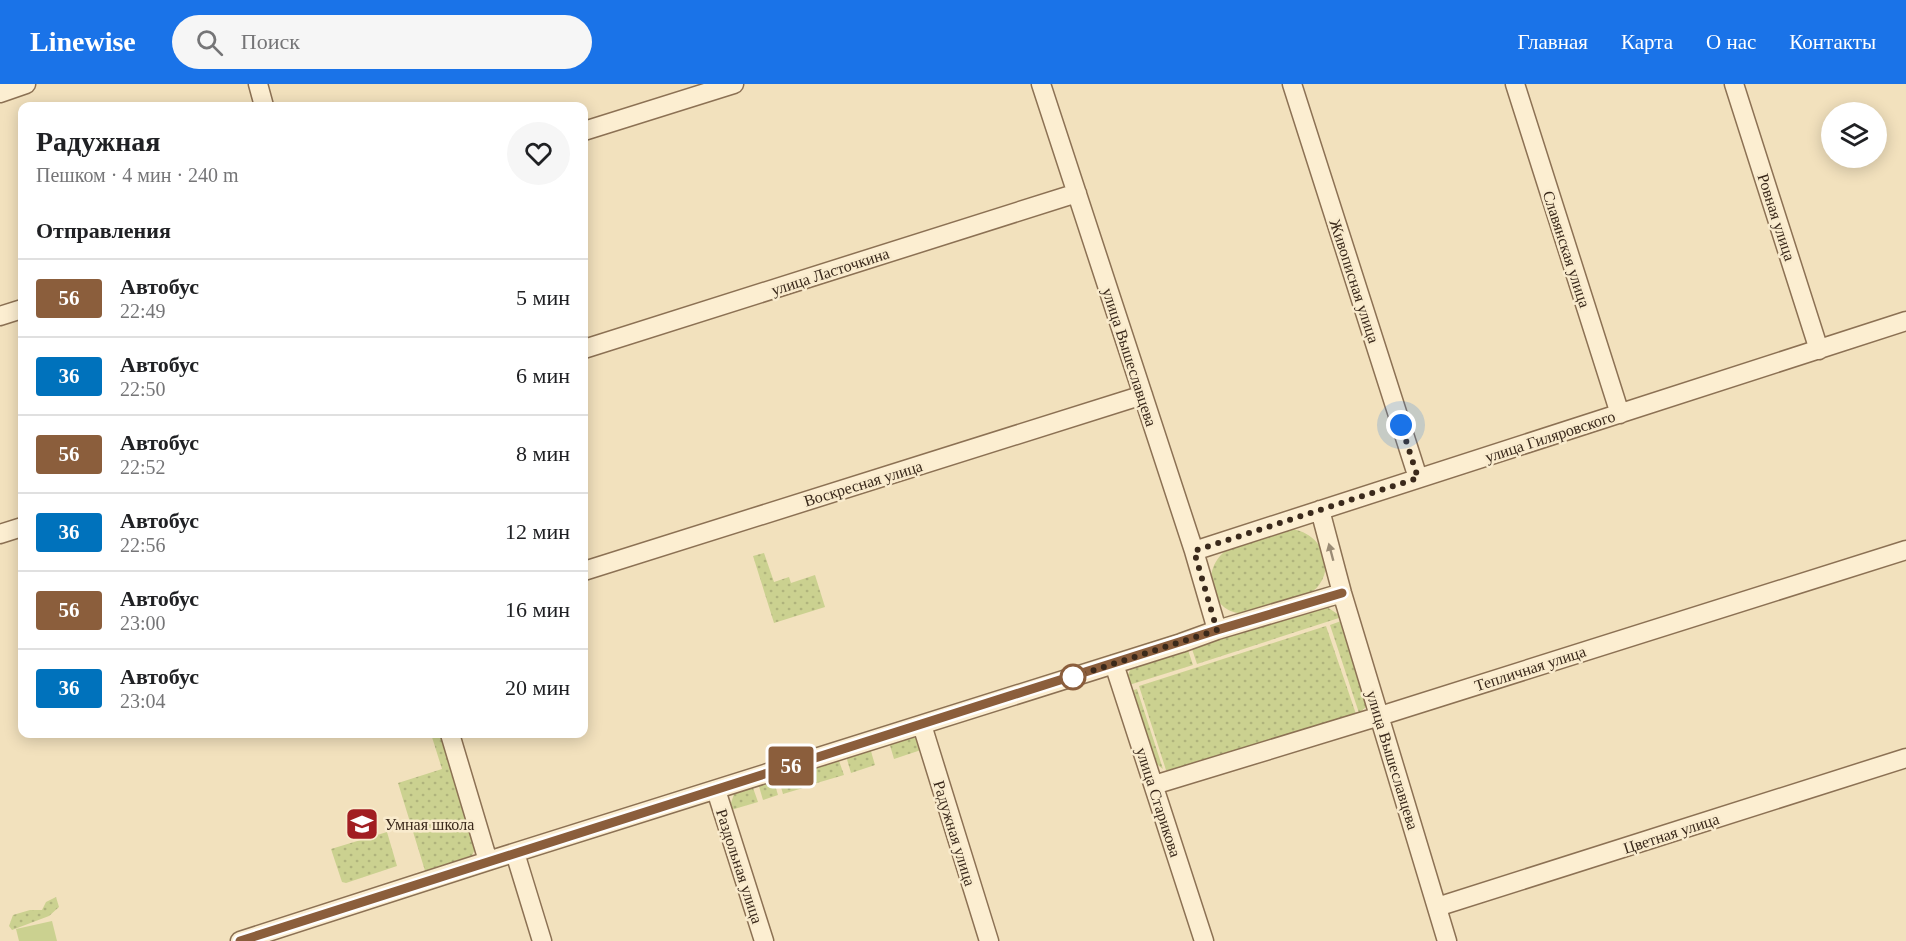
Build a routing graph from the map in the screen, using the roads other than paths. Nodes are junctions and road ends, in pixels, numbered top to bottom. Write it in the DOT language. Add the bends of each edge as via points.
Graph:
graph roads {
  1 [pos="26,84"];
  2 [pos="258,84"];
  3 [pos="734,84"];
  4 [pos="1041,84"];
  5 [pos="1292,84"];
  6 [pos="1515,84"];
  7 [pos="1734,84"];
  8 [pos="0,93"];
  9 [pos="263,102"];
  10 [pos="588,130"];
  11 [pos="1077,193"];
  12 [pos="18,310"];
  13 [pos="0,316"];
  14 [pos="1906,321"];
  15 [pos="588,348"];
  16 [pos="1819,350"];
  17 [pos="1143,395"];
  18 [pos="1620,414"];
  19 [pos="1418,478"];
  20 [pos="1320,510"];
  21 [pos="18,528"];
  22 [pos="0,534"];
  23 [pos="1906,550"];
  24 [pos="1194,551"];
  25 [pos="588,570"];
  26 [pos="1342,593"];
  27 [pos="1217,630"];
  28 [pos="1114,664"];
  29 [pos="1380,716"];
  30 [pos="922,725"];
  31 [pos="451,738"];
  32 [pos="1906,758"];
  33 [pos="1154,785"];
  34 [pos="716,790"];
  35 [pos="515,853"];
  36 [pos="488,861"];
  37 [pos="1437,908"];
  38 [pos="262,938"];
  39 [pos="240,941"];
  40 [pos="542,941"];
  41 [pos="764,941"];
  42 [pos="989,941"];
  43 [pos="1204,941"];
  44 [pos="1447,941"];
  1 -- 8 [label="street"];
  2 -- 9 [label="street"];
  3 -- 10 [label="street"];
  4 -- 11 [label="street, улица Вышеславцева"];
  5 -- 19 [label="street, Живописная улица"];
  6 -- 18 [label="street, Славянская улица"];
  7 -- 16 [label="street, Ровная улица"];
  11 -- 15 [label="street, улица Ласточкина"];
  11 -- 17 [label="street, улица Вышеславцева"];
  12 -- 13 [label="street"];
  14 -- 16 [label="street, улица Гиляровского"];
  16 -- 18 [label="street, улица Гиляровского"];
  17 -- 24 [label="street, улица Вышеславцева"];
  17 -- 25 [label="street, Воскресная улица"];
  18 -- 19 [label="street, улица Гиляровского"];
  19 -- 20 [label="street, улица Гиляровского"];
  20 -- 24 [label="street, улица Гиляровского"];
  26 -- 20 [label="street, улица Вышеславцева, one-way"];
  21 -- 22 [label="street"];
  23 -- 29 [label="street, Тепличная улица"];
  24 -- 27 [label="street, улица Вышеславцева"];
  26 -- 27 [label="street"];
  26 -- 29 [label="street, улица Вышеславцева"];
  27 -- 28 [label="street"];
  28 -- 30 [label="street"];
  28 -- 33 [label="street, улица Старикова"];
  29 -- 33 [label="street, Тепличная улица"];
  29 -- 37 [label="street, улица Вышеславцева"];
  30 -- 34 [label="street"];
  30 -- 42 [label="street, Радужная улица"];
  31 -- 36 [label="street"];
  32 -- 37 [label="street, Цветная улица"];
  33 -- 43 [label="street, улица Старикова"];
  34 -- 35 [label="street"];
  34 -- 41 [label="street, Раздольная улица"];
  35 -- 36 [label="street"];
  35 -- 40 [label="street"];
  36 -- 38 [label="street"];
  37 -- 44 [label="street, улица Вышеславцева"];
  38 -- 39 [label="street"];
}
